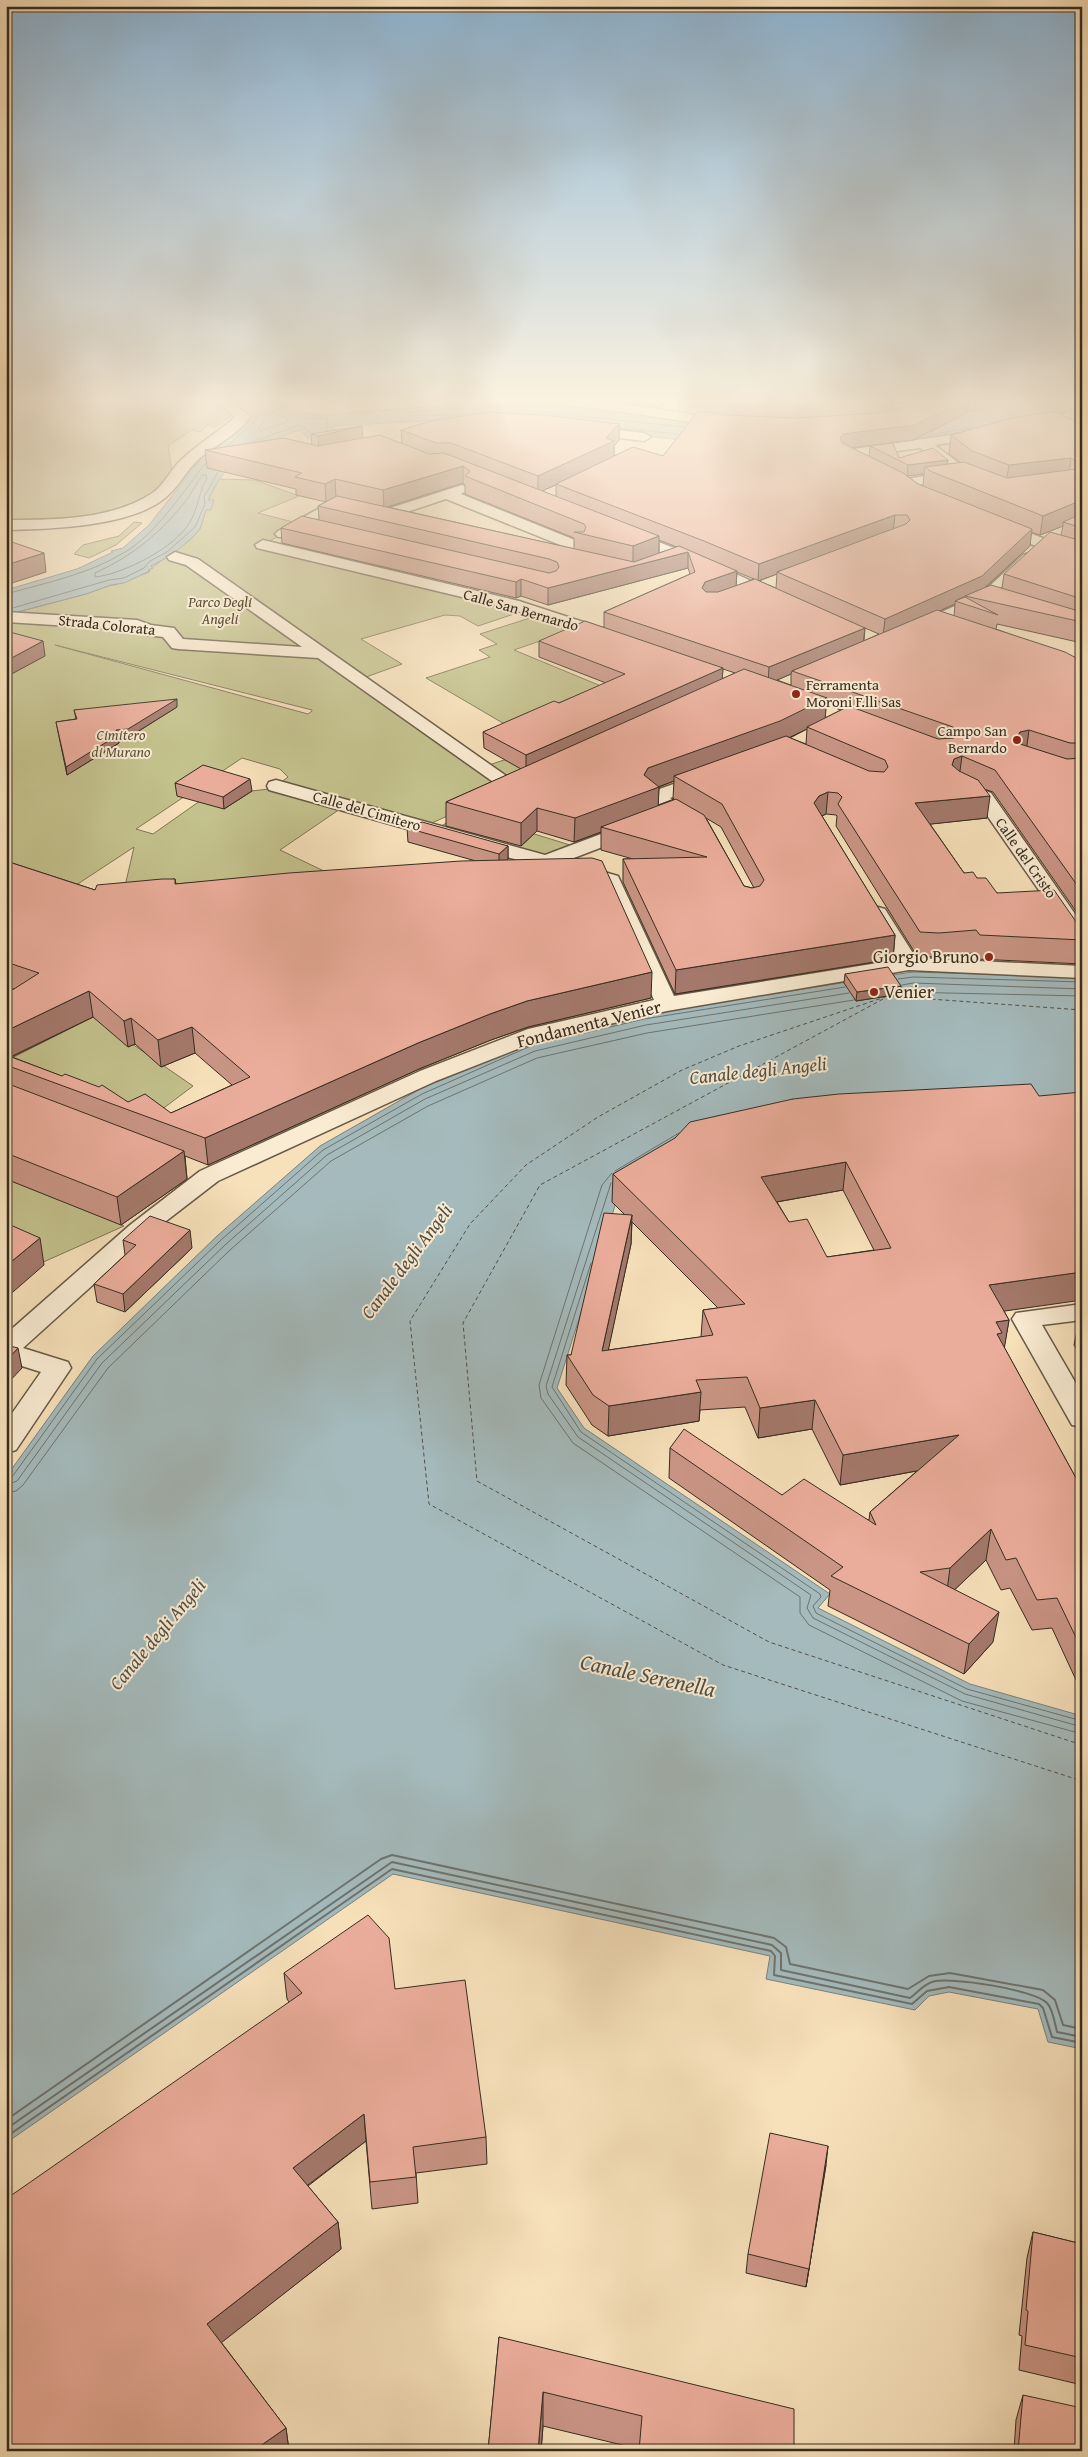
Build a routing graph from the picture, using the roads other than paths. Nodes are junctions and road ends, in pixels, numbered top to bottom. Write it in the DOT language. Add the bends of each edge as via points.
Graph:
graph roads {
  1 [pos="119,513"];
  2 [pos="320,513"];
  3 [pos="373,513"];
  4 [pos="390,513"];
  5 [pos="493,513"];
  6 [pos="497,513"];
  7 [pos="383,515"];
  8 [pos="475,519"];
  9 [pos="986,520"];
  10 [pos="409,521"];
  11 [pos="300,524"];
  12 [pos="6,525"];
  13 [pos="319,528"];
  14 [pos="613,529"];
  15 [pos="1062,532"];
  16 [pos="1042,543"];
  17 [pos="553,553"];
  18 [pos="677,555"];
  19 [pos="1082,555"];
  20 [pos="175,557"];
  21 [pos="653,564"];
  22 [pos="774,583"];
  23 [pos="755,589"];
  24 [pos="728,597"];
  25 [pos="987,597"];
  26 [pos="1006,603"];
  27 [pos="788,604"];
  28 [pos="6,617"];
  29 [pos="45,618"];
  30 [pos="934,623"];
  31 [pos="953,629"];
  32 [pos="908,633"];
  33 [pos="16,635"];
  34 [pos="621,641"];
  35 [pos="322,653"];
  36 [pos="721,773"];
  37 [pos="531,778"];
  38 [pos="276,786"];
  39 [pos="513,786"];
  40 [pos="960,786"];
  41 [pos="495,795"];
  42 [pos="450,815"];
  43 [pos="662,818"];
  44 [pos="423,827"];
  45 [pos="712,832"];
  46 [pos="546,862"];
  47 [pos="869,898"];
  48 [pos="1082,942"];
  49 [pos="909,964"];
  50 [pos="1082,972"];
  51 [pos="667,1004"];
  52 [pos="182,1165"];
  53 [pos="209,1176"];
  54 [pos="1082,1312"];
  55 [pos="6,1350"];
  56 [pos="1082,1418"];
  57 [pos="6,1442"];
  1 -- 12 [label="street" via="75,522"];
  2 -- 11 [label="street"];
  3 -- 7 [label="street"];
  4 -- 7 [label="street"];
  5 -- 8 [label="street"];
  6 -- 17 [label="street" via="618,565 578,562"];
  7 -- 10 [label="street"];
  9 -- 16 [label="street"];
  11 -- 13 [label="street"];
  11 -- 34 [label="street, Calle San Bernardo" via="263,545 522,600"];
  14 -- 18 [label="street"];
  15 -- 16 [label="street"];
  16 -- 19 [label="street"];
  16 -- 25 [label="street"];
  18 -- 21 [label="street"];
  18 -- 23 [label="street"];
  20 -- 35 [label="street" via="192,562"];
  22 -- 23 [label="street"];
  23 -- 24 [label="street"];
  23 -- 27 [label="street"];
  25 -- 26 [label="street"];
  25 -- 30 [label="street"];
  28 -- 29 [label="street, Strada Colorata"];
  29 -- 33 [label="street"];
  29 -- 35 [label="street, Strada Colorata" via="137,625 168,632 178,644"];
  30 -- 31 [label="street"];
  30 -- 32 [label="street"];
  35 -- 39 [label="street"];
  36 -- 43 [label="street" via="656,797"];
  37 -- 39 [label="street"];
  38 -- 44 [label="street, Calle del Cimitero"];
  39 -- 41 [label="street"];
  40 -- 48 [label="street, Calle del Cristo" via="984,797"];
  42 -- 44 [label="street"];
  43 -- 45 [label="street"];
  43 -- 46 [label="street"];
  44 -- 46 [label="street, Calle del Cimitero"];
  46 -- 51 [label="street, Calle del Cimitero" via="611,880"];
  47 -- 49 [label="street"];
  49 -- 50 [label="street, Fondamenta Venier"];
  49 -- 51 [label="street, Fondamenta Venier"];
  51 -- 53 [label="street, Fondamenta Venier" via="536,1034 428,1076"];
  52 -- 53 [label="street"];
  53 -- 55 [label="street, Fondamenta Venier" via="139,1230"];
  54 -- 56 [label="street" via="1025,1319"];
  55 -- 57 [label="street" via="58,1368"];
}
